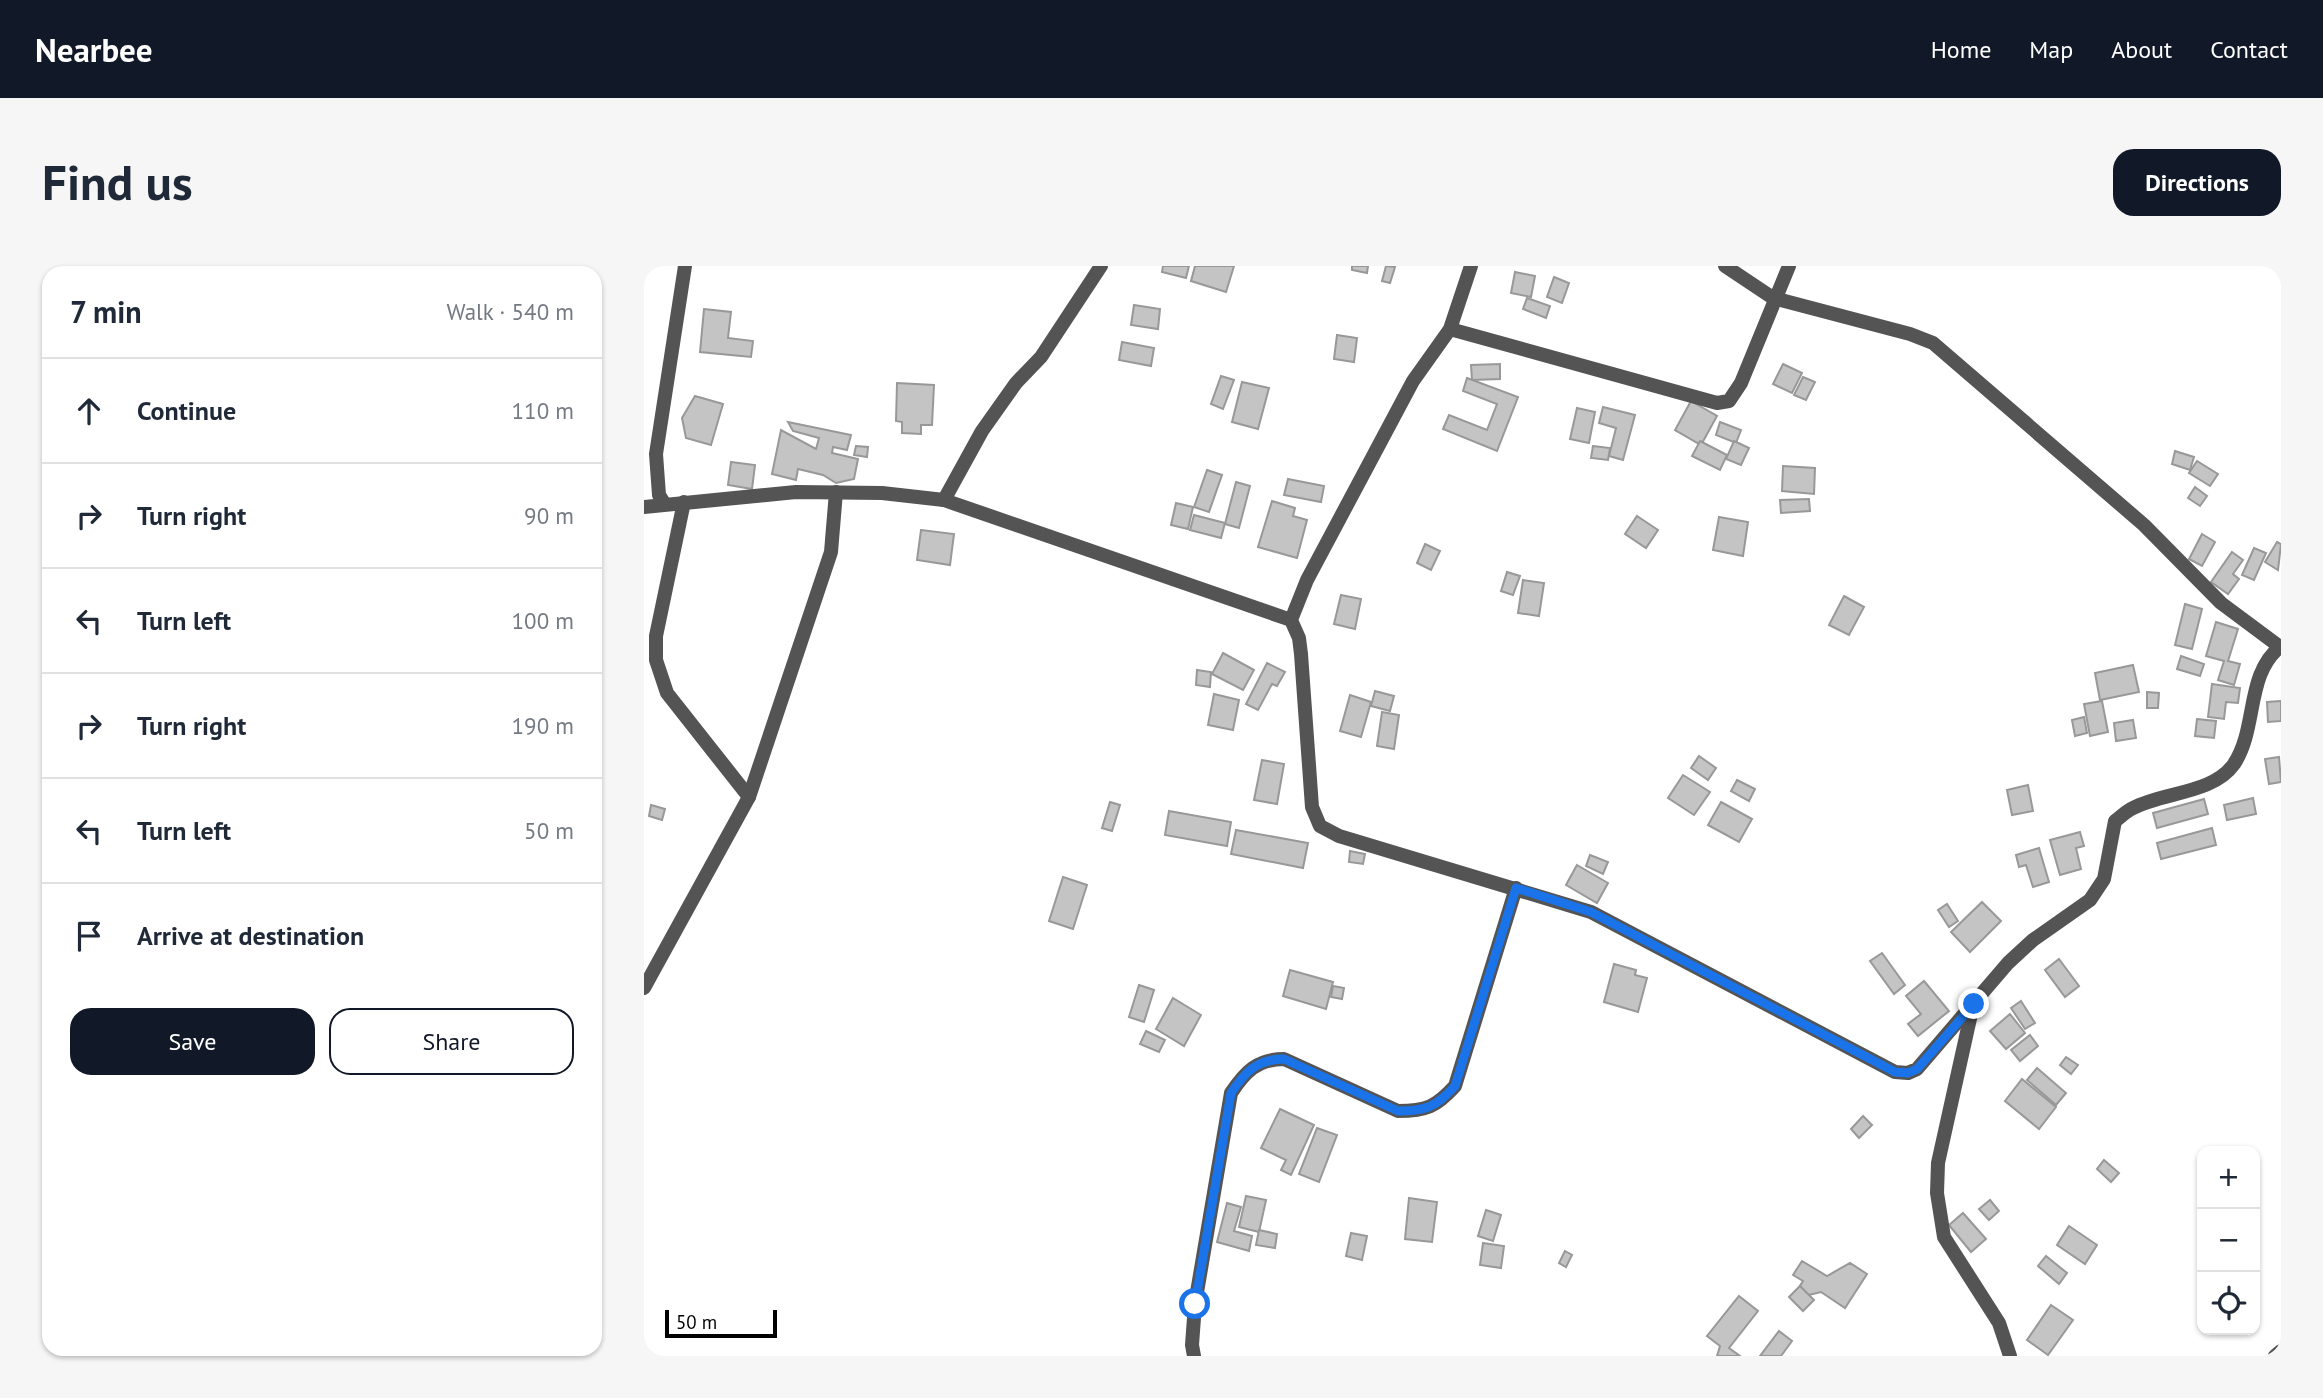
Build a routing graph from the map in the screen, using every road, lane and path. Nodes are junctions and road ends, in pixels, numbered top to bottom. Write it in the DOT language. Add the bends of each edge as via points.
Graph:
graph roads {
  1 [pos="685,266"];
  2 [pos="1101,266"];
  3 [pos="1471,266"];
  4 [pos="1725,266"];
  5 [pos="1789,266"];
  6 [pos="1773,298"];
  7 [pos="1450,329"];
  8 [pos="836,492"];
  9 [pos="944,500"];
  10 [pos="684,502"];
  11 [pos="664,503"];
  12 [pos="644,507"];
  13 [pos="1291,620"];
  14 [pos="2280,646"];
  15 [pos="748,797"];
  16 [pos="1516,888"];
  17 [pos="644,988"];
  18 [pos="1974,1004"];
  19 [pos="2281,1351"];
  20 [pos="1194,1356"];
  21 [pos="2010,1356"];
  22 [pos="2275,1356"];
  1 -- 11 [label="street" via="656,454 659,495"];
  2 -- 9 [label="street" via="1041,357 1016,383 975,441"];
  3 -- 7 [label="street"];
  4 -- 6 [label="street"];
  5 -- 6 [label="street"];
  6 -- 7 [label="street" via="1741,383 1729,401 1717,403"];
  6 -- 14 [label="street" via="1933,343 2144,525 2221,603"];
  7 -- 13 [label="street" via="1413,381 1307,580"];
  8 -- 9 [label="street"];
  8 -- 10 [label="street"];
  8 -- 15 [label="street" via="831,552"];
  9 -- 13 [label="street"];
  10 -- 11 [label="street"];
  10 -- 15 [label="street" via="656,636 656,660 667,693"];
  11 -- 12 [label="street"];
  13 -- 16 [label="street" via="1301,654 1312,807 1320,826 1339,836"];
  14 -- 18 [label="street" via="2261,674 2234,764 2217,780 2132,808 2115,821 2104,878 2090,900 2008,963"];
  15 -- 17 [label="street"];
  16 -- 18 [label="street" via="1591,912 1895,1072 1917,1069"];
  16 -- 20 [label="street" via="1455,1086 1439,1103 1417,1111 1398,1111 1284,1059 1266,1059 1245,1072 1231,1093 1195,1304"];
  18 -- 21 [label="street" via="1938,1163 1937,1193 1944,1237 1999,1323"];
  19 -- 22 [label="street"];
}
